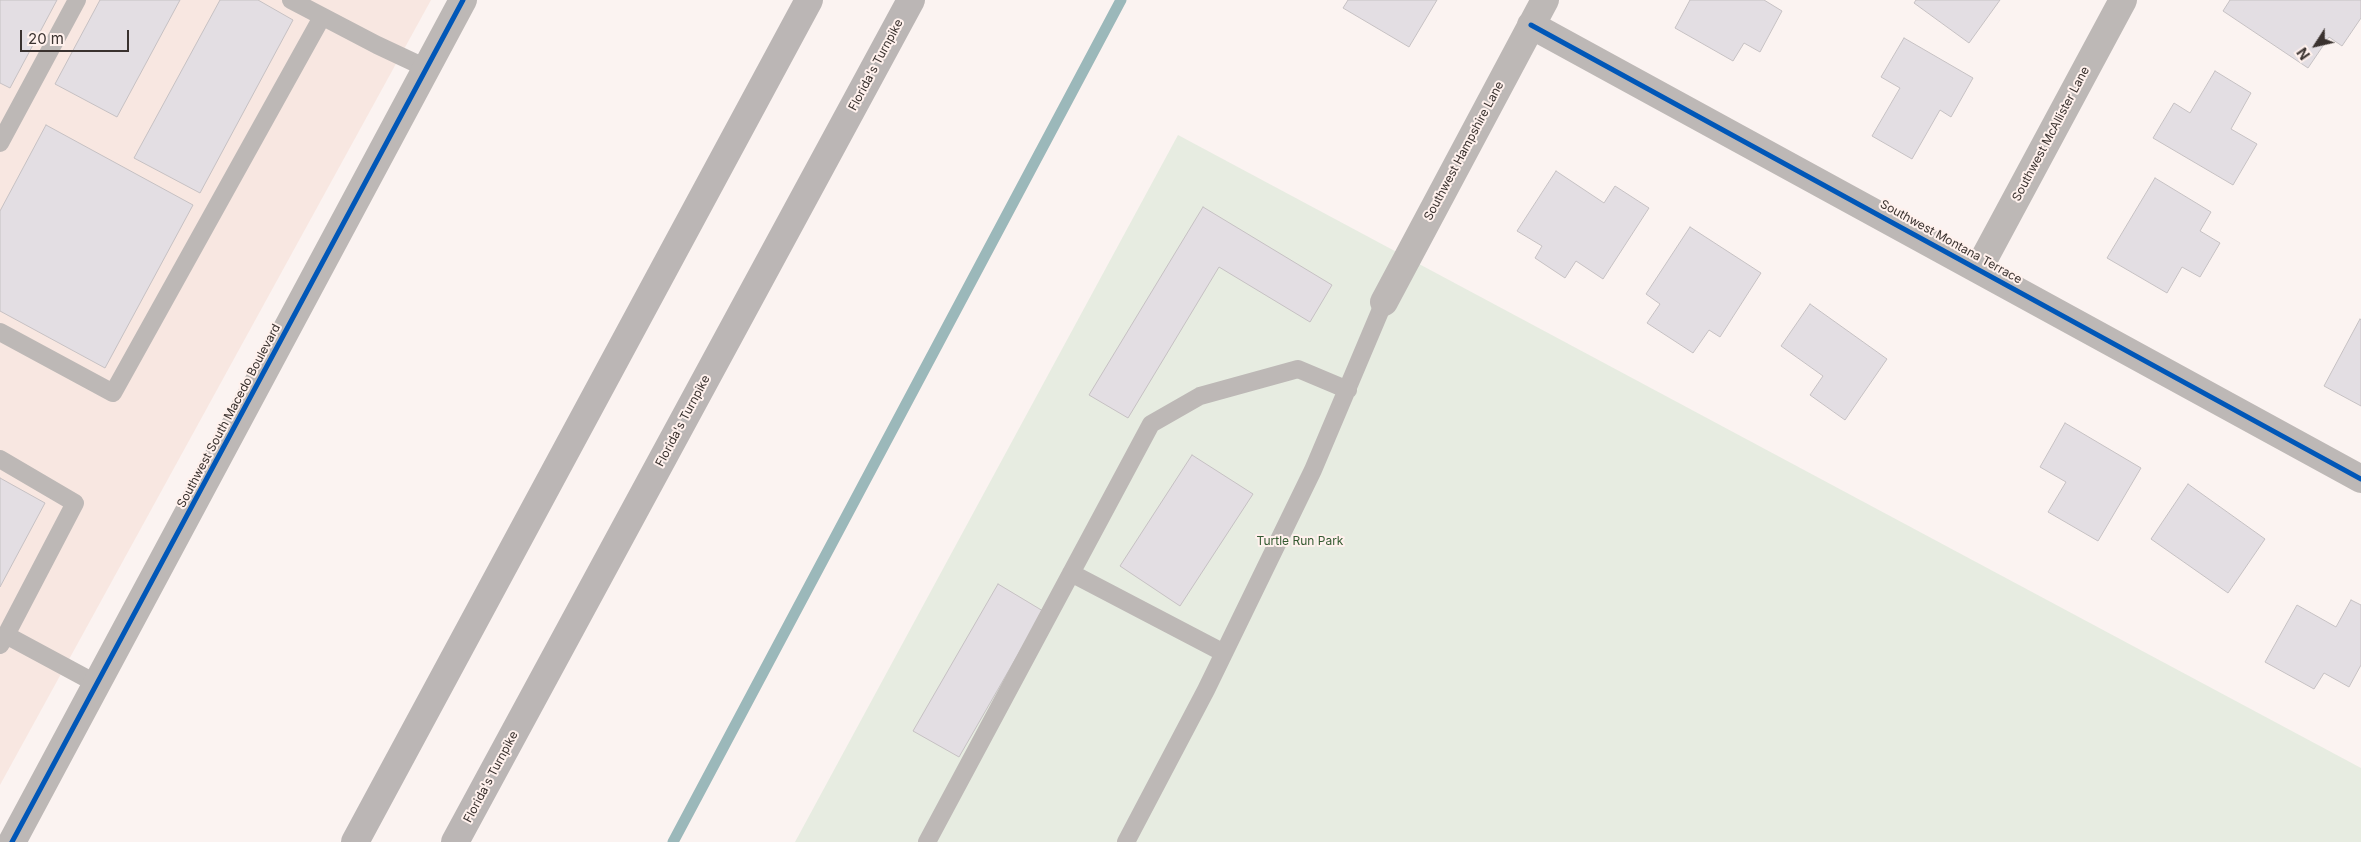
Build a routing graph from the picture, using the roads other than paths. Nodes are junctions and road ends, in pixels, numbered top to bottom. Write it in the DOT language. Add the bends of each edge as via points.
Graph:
graph roads {
  1 [pos="77,0"];
  2 [pos="290,0"];
  3 [pos="463,0"];
  4 [pos="809,0"];
  5 [pos="911,0"];
  6 [pos="1544,0"];
  7 [pos="2124,0"];
  8 [pos="322,17"];
  9 [pos="1531,25"];
  10 [pos="426,68"];
  11 [pos="0,143"];
  12 [pos="1979,268"];
  13 [pos="1384,302"];
  14 [pos="0,332"];
  15 [pos="1348,390"];
  16 [pos="0,459"];
  17 [pos="2361,479"];
  18 [pos="1071,573"];
  19 [pos="3,640"];
  20 [pos="1224,653"];
  21 [pos="97,684"];
  22 [pos="12,842"];
  23 [pos="355,842"];
  24 [pos="455,842"];
  25 [pos="927,842"];
  26 [pos="1126,842"];
  1 -- 11 [label="lane"];
  2 -- 8 [label="lane"];
  3 -- 10 [label="street, Southwest South Macedo Boulevard"];
  4 -- 23 [label="highway"];
  5 -- 24 [label="highway, Florida's Turnpike"];
  6 -- 9 [label="street, Southwest Hampshire Lane"];
  7 -- 12 [label="street, Southwest McAllister Lane"];
  8 -- 10 [label="lane"];
  8 -- 14 [label="lane" via="113,393"];
  9 -- 12 [label="street, Southwest Montana Terrace"];
  9 -- 13 [label="street, Southwest Hampshire Lane"];
  10 -- 21 [label="street, Southwest South Macedo Boulevard"];
  12 -- 17 [label="street, Southwest Montana Terrace"];
  13 -- 15 [label="lane"];
  15 -- 18 [label="lane" via="1298,369 1200,396 1151,424"];
  15 -- 20 [label="lane"];
  16 -- 19 [label="lane" via="75,503"];
  18 -- 20 [label="lane"];
  18 -- 25 [label="lane"];
  19 -- 21 [label="lane"];
  20 -- 26 [label="lane"];
  21 -- 22 [label="street, Southwest South Macedo Boulevard"];
}
